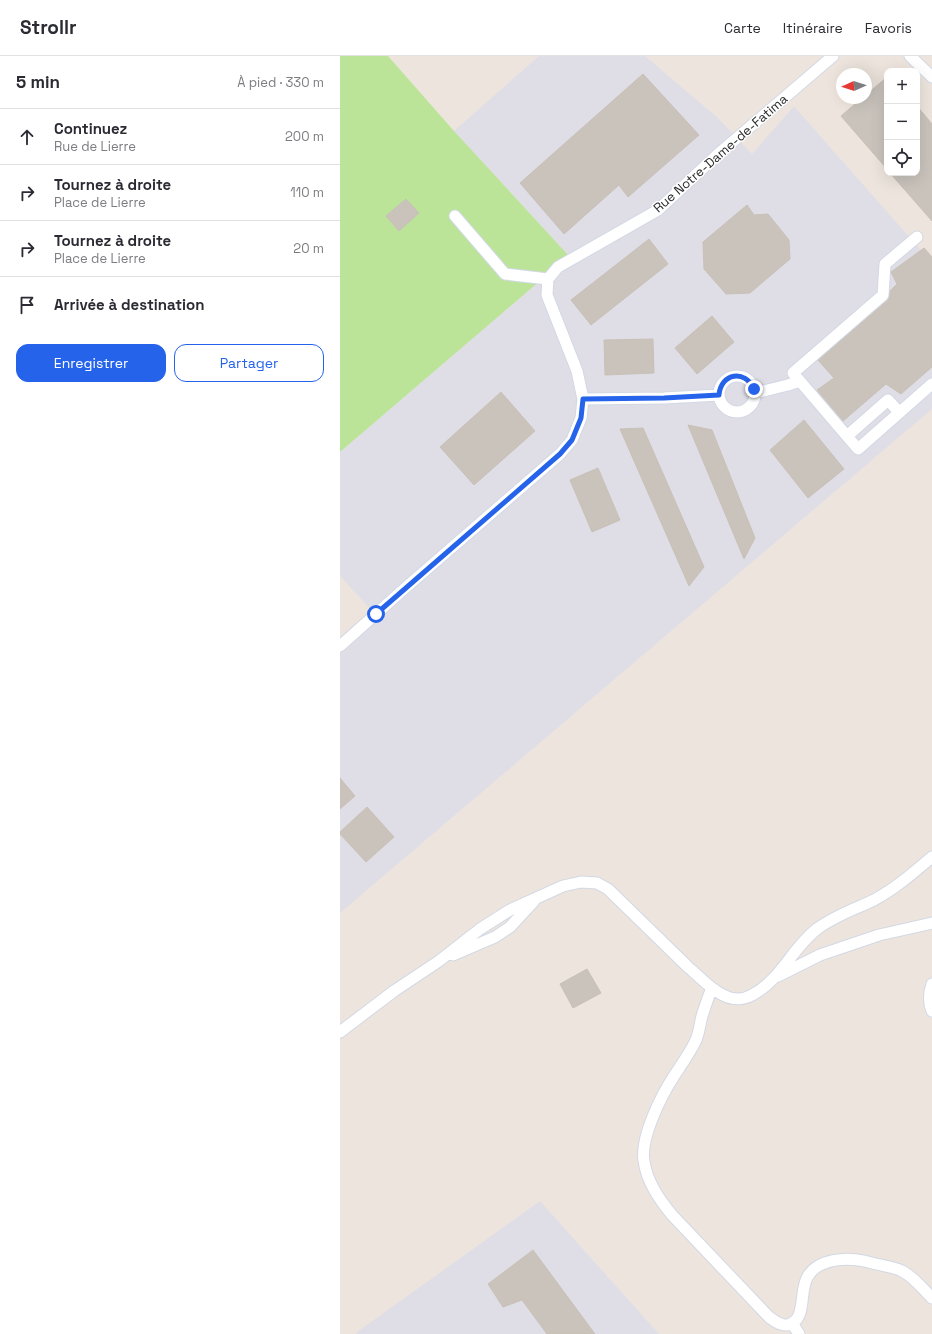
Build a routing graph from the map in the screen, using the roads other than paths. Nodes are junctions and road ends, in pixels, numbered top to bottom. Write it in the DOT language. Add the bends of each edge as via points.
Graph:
graph roads {
  1 [pos="833,56"];
  2 [pos="910,56"];
  3 [pos="932,78"];
  4 [pos="455,216"];
  5 [pos="917,237"];
  6 [pos="548,279"];
  7 [pos="799,381"];
  8 [pos="932,384"];
  9 [pos="755,393"];
  10 [pos="719,395"];
  11 [pos="583,399"];
  12 [pos="899,412"];
  13 [pos="847,436"];
  14 [pos="340,646"];
  15 [pos="932,857"];
  16 [pos="932,923"];
  17 [pos="776,978"];
  18 [pos="932,984"];
  19 [pos="712,988"];
  20 [pos="932,1011"];
  21 [pos="340,1032"];
  22 [pos="932,1298"];
  23 [pos="792,1323"];
  24 [pos="799,1334"];
  1 -- 6 [label="street, Rue Notre-Dame-de-Fatima" via="716,156 658,210 558,267"];
  2 -- 3 [label="street"];
  4 -- 6 [label="street" via="505,274"];
  5 -- 7 [label="street" via="885,264 883,295 793,373"];
  6 -- 11 [label="street" via="547,295 578,371"];
  7 -- 9 [label="street"];
  7 -- 13 [label="street"];
  8 -- 12 [label="street"];
  9 -- 10 [label="street" via="748,380 737,376 726,379"];
  9 -- 10 [label="street" via="754,401 746,410 734,412 723,406"];
  10 -- 11 [label="street"];
  11 -- 14 [label="street" via="581,418 572,440 560,454"];
  12 -- 13 [label="street" via="858,448"];
  12 -- 13 [label="street" via="888,400"];
  15 -- 17 [label="street" via="892,890 818,928 804,940"];
  16 -- 17 [label="street" via="879,935 820,955"];
  17 -- 19 [label="street" via="743,999 733,999"];
  18 -- 20 [label="street" via="929,993"];
  19 -- 21 [label="street" via="608,889 597,883 581,882 562,886 510,910 480,929"];
  19 -- 23 [label="street" via="696,1040 670,1082 648,1131 644,1146 645,1170 659,1200 667,1210 769,1317 781,1325"];
  22 -- 23 [label="street" via="910,1276 896,1268 865,1261 834,1260 821,1265 808,1275 798,1316"];
  23 -- 24 [label="street"];
}
